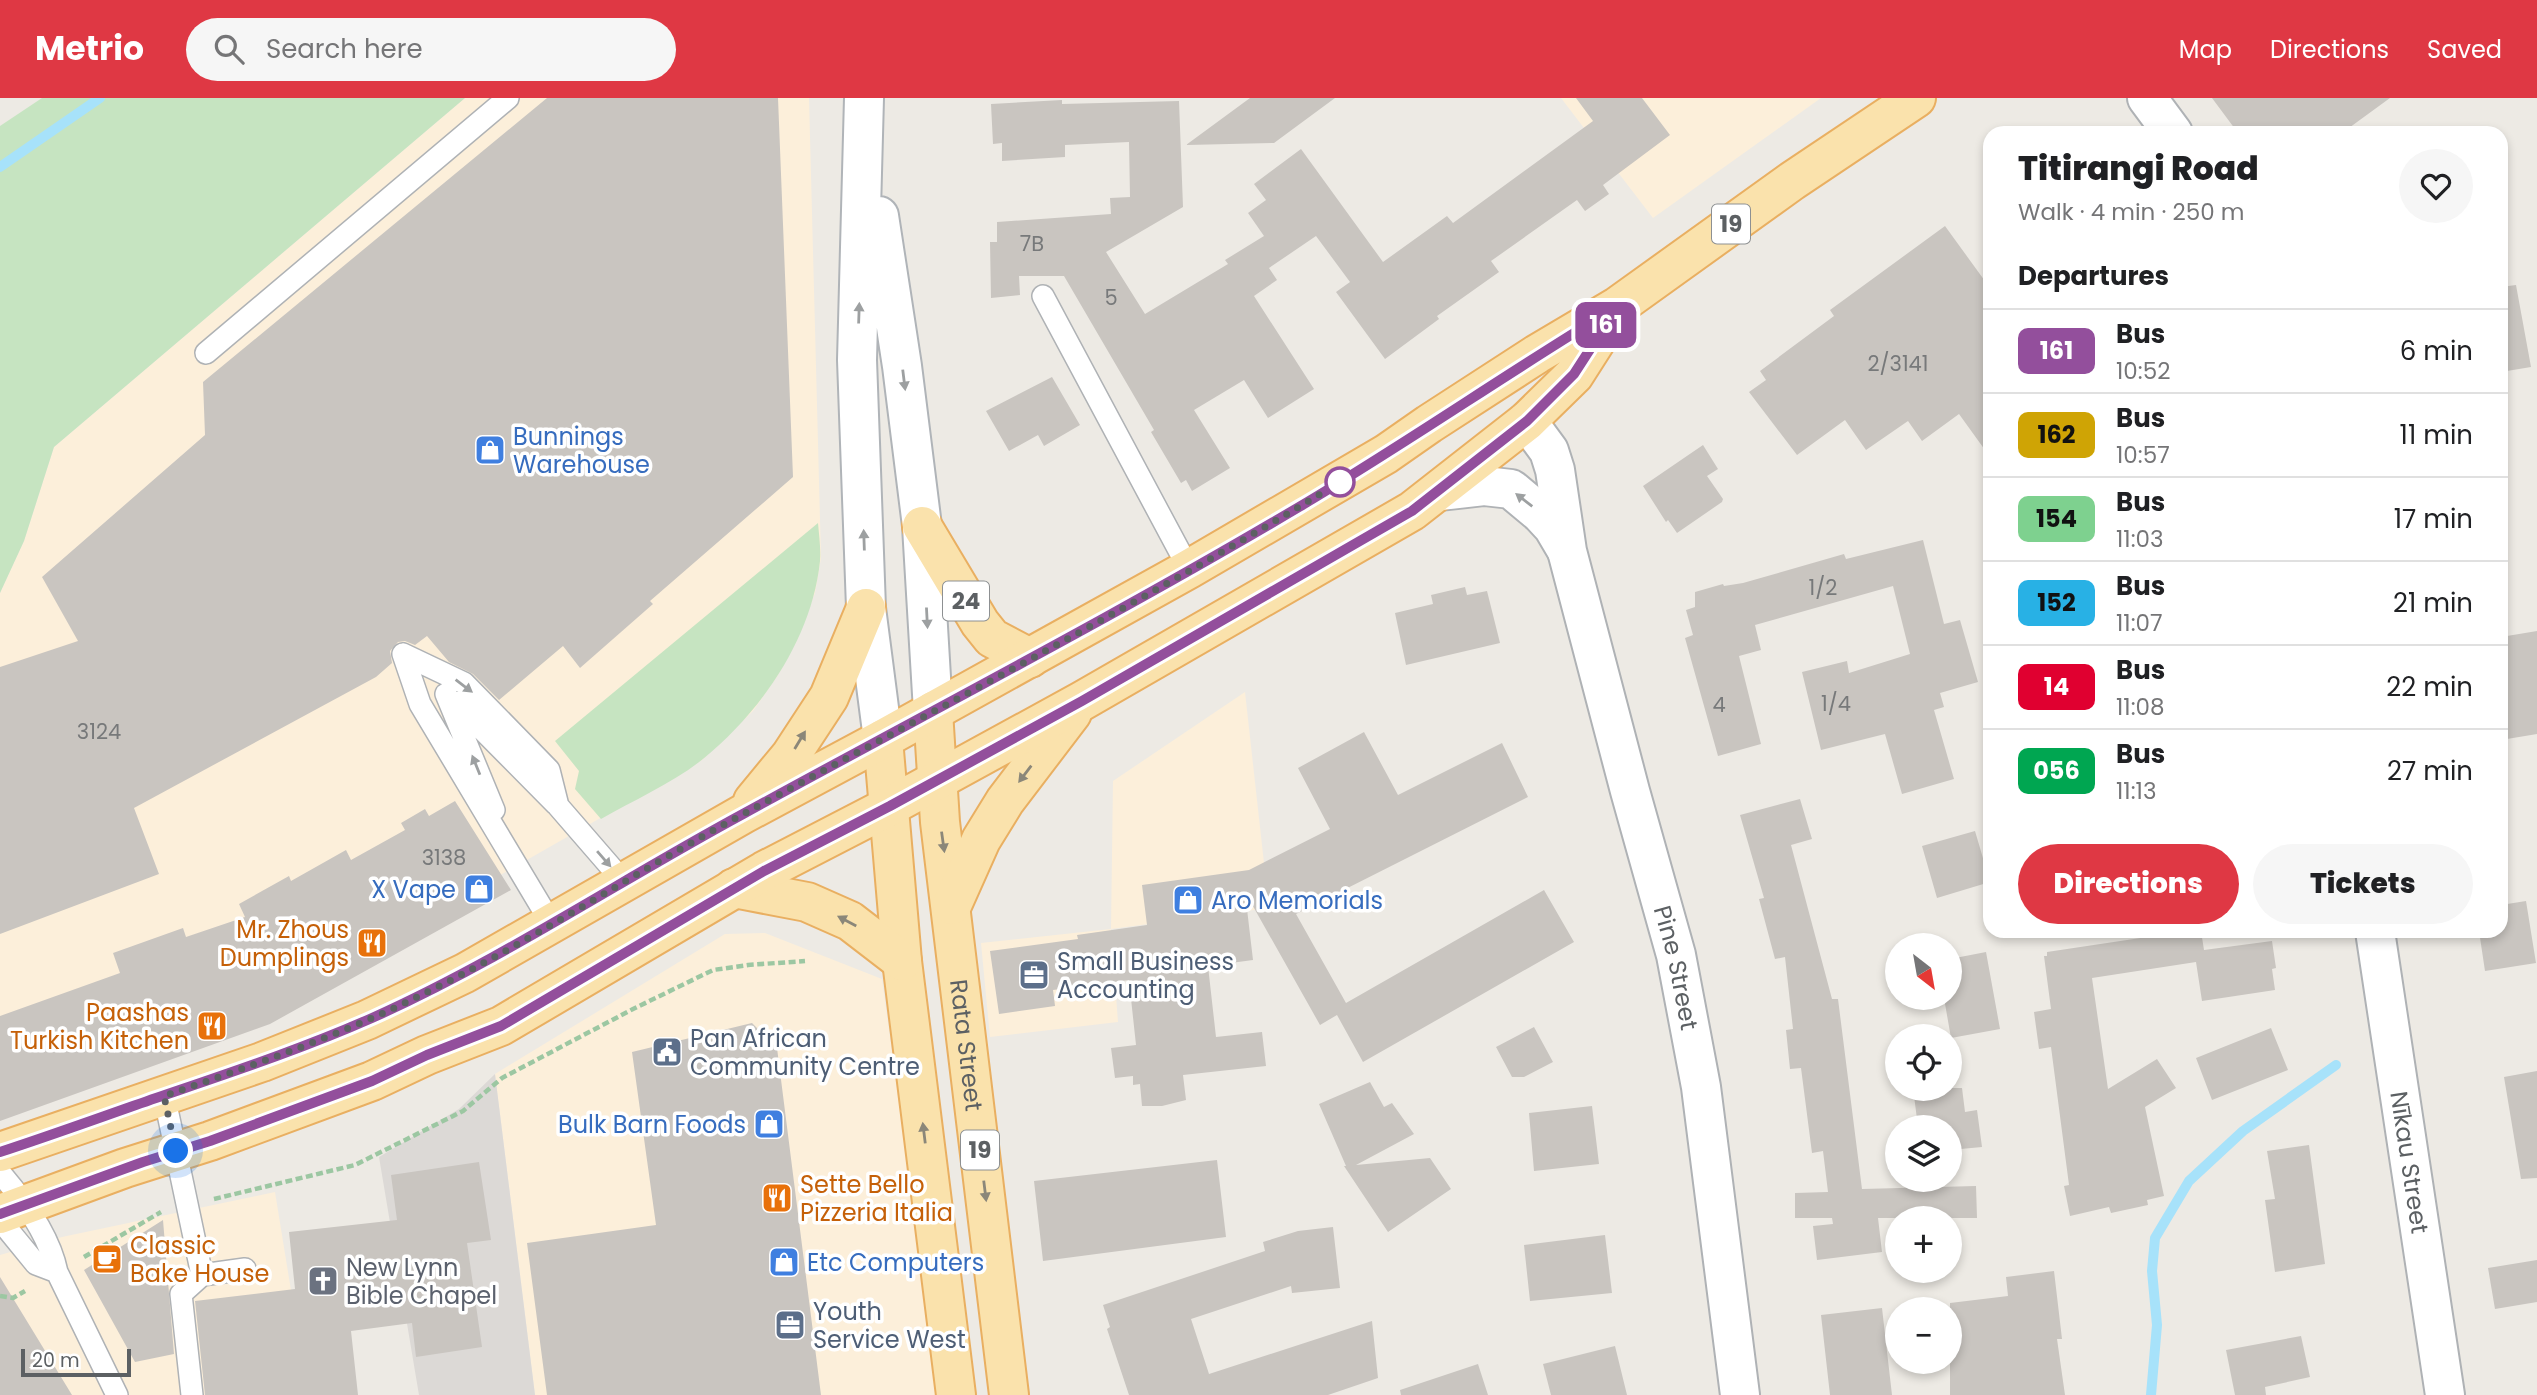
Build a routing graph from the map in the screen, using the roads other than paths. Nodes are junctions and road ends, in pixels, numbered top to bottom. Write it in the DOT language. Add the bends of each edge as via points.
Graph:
graph roads {
  1 [pos="508,98"];
  2 [pos="1916,98"];
  3 [pos="2147,98"];
  4 [pos="864,108"];
  5 [pos="2168,126"];
  6 [pos="1043,296"];
  7 [pos="1618,306"];
  8 [pos="206,353"];
  9 [pos="1527,421"];
  10 [pos="1429,424"];
  11 [pos="1440,491"];
  12 [pos="922,526"];
  13 [pos="1567,551"];
  14 [pos="1189,569"];
  15 [pos="866,608"];
  16 [pos="1030,658"];
  17 [pos="1082,701"];
  18 [pos="933,711"];
  19 [pos="883,739"];
  20 [pos="938,779"];
  21 [pos="558,806"];
  22 [pos="890,806"];
  23 [pos="743,814"];
  24 [pos="521,873"];
  25 [pos="623,881"];
  26 [pos="734,888"];
  27 [pos="951,905"];
  28 [pos="551,923"];
  29 [pos="2376,938"];
  30 [pos="902,961"];
  31 [pos="164,1096"];
  32 [pos="176,1151"];
  33 [pos="0,1152"];
  34 [pos="0,1176"];
  35 [pos="9,1225"];
  36 [pos="245,1269"];
  37 [pos="57,1272"];
  38 [pos="202,1275"];
  39 [pos="117,1395"];
  40 [pos="192,1395"];
  41 [pos="956,1395"];
  42 [pos="1009,1395"];
  43 [pos="1740,1395"];
  44 [pos="2445,1395"];
  1 -- 8 [label="lane"];
  2 -- 7 [label="main road, 19"];
  3 -- 5 [label="street"];
  4 -- 12 [label="street, 24, one-way"];
  15 -- 4 [label="street, 24, one-way" via="857,360"];
  6 -- 14 [label="lane"];
  7 -- 9 [label="main road, 19" via="1574,374"];
  7 -- 10 [label="main road, 19"];
  9 -- 10 [label="main road" via="1502,410"];
  9 -- 11 [label="main road, 19"];
  9 -- 13 [label="street, Pine Street" via="1549,451 1555,470"];
  10 -- 14 [label="main road, 19"];
  13 -- 11 [label="street, Pine Street, one-way" via="1553,527 1511,489 1484,486"];
  11 -- 17 [label="main road, 19"];
  12 -- 16 [label="main road, 24" via="979,623 992,638"];
  12 -- 18 [label="street, 24, one-way"];
  13 -- 43 [label="street, Pine Street" via="1676,955 1701,1087"];
  14 -- 16 [label="main road, 19"];
  15 -- 19 [label="street, 24"];
  23 -- 15 [label="main road, one-way" via="791,755 829,697"];
  16 -- 18 [label="main road, 19"];
  17 -- 20 [label="main road, 19"];
  17 -- 27 [label="main road, one-way" via="1005,801"];
  18 -- 19 [label="main road, 19"];
  18 -- 20 [label="main road, 19"];
  19 -- 22 [label="main road, 19"];
  19 -- 23 [label="main road"];
  20 -- 22 [label="main road, 19"];
  20 -- 27 [label="main road, Rata Street / 19, one-way"];
  24 -- 21 [label="lane, one-way" via="446,694"];
  24 -- 21 [label="lane, one-way" via="419,704 403,654 464,683 549,771"];
  21 -- 25 [label="lane, one-way"];
  22 -- 26 [label="main road"];
  22 -- 30 [label="main road, 19"];
  23 -- 25 [label="main road"];
  24 -- 28 [label="lane"];
  25 -- 28 [label="main road"];
  30 -- 26 [label="main road, one-way" via="850,921 807,902"];
  26 -- 32 [label="main road" via="501,1026 372,1081"];
  27 -- 42 [label="main road, Rata Street / 19, one-way"];
  28 -- 31 [label="main road" via="465,973 367,1020"];
  29 -- 44 [label="street, Nīkau Street"];
  41 -- 30 [label="main road, 19, one-way"];
  31 -- 32 [label="lane"];
  31 -- 33 [label="main road"];
  32 -- 35 [label="main road"];
  32 -- 38 [label="lane"];
  34 -- 35 [label="lane"];
  35 -- 37 [label="lane" via="36,1264"];
  35 -- 37 [label="lane" via="49,1244"];
  36 -- 38 [label="lane"];
  37 -- 39 [label="lane"];
  38 -- 40 [label="lane" via="181,1294"];
}
